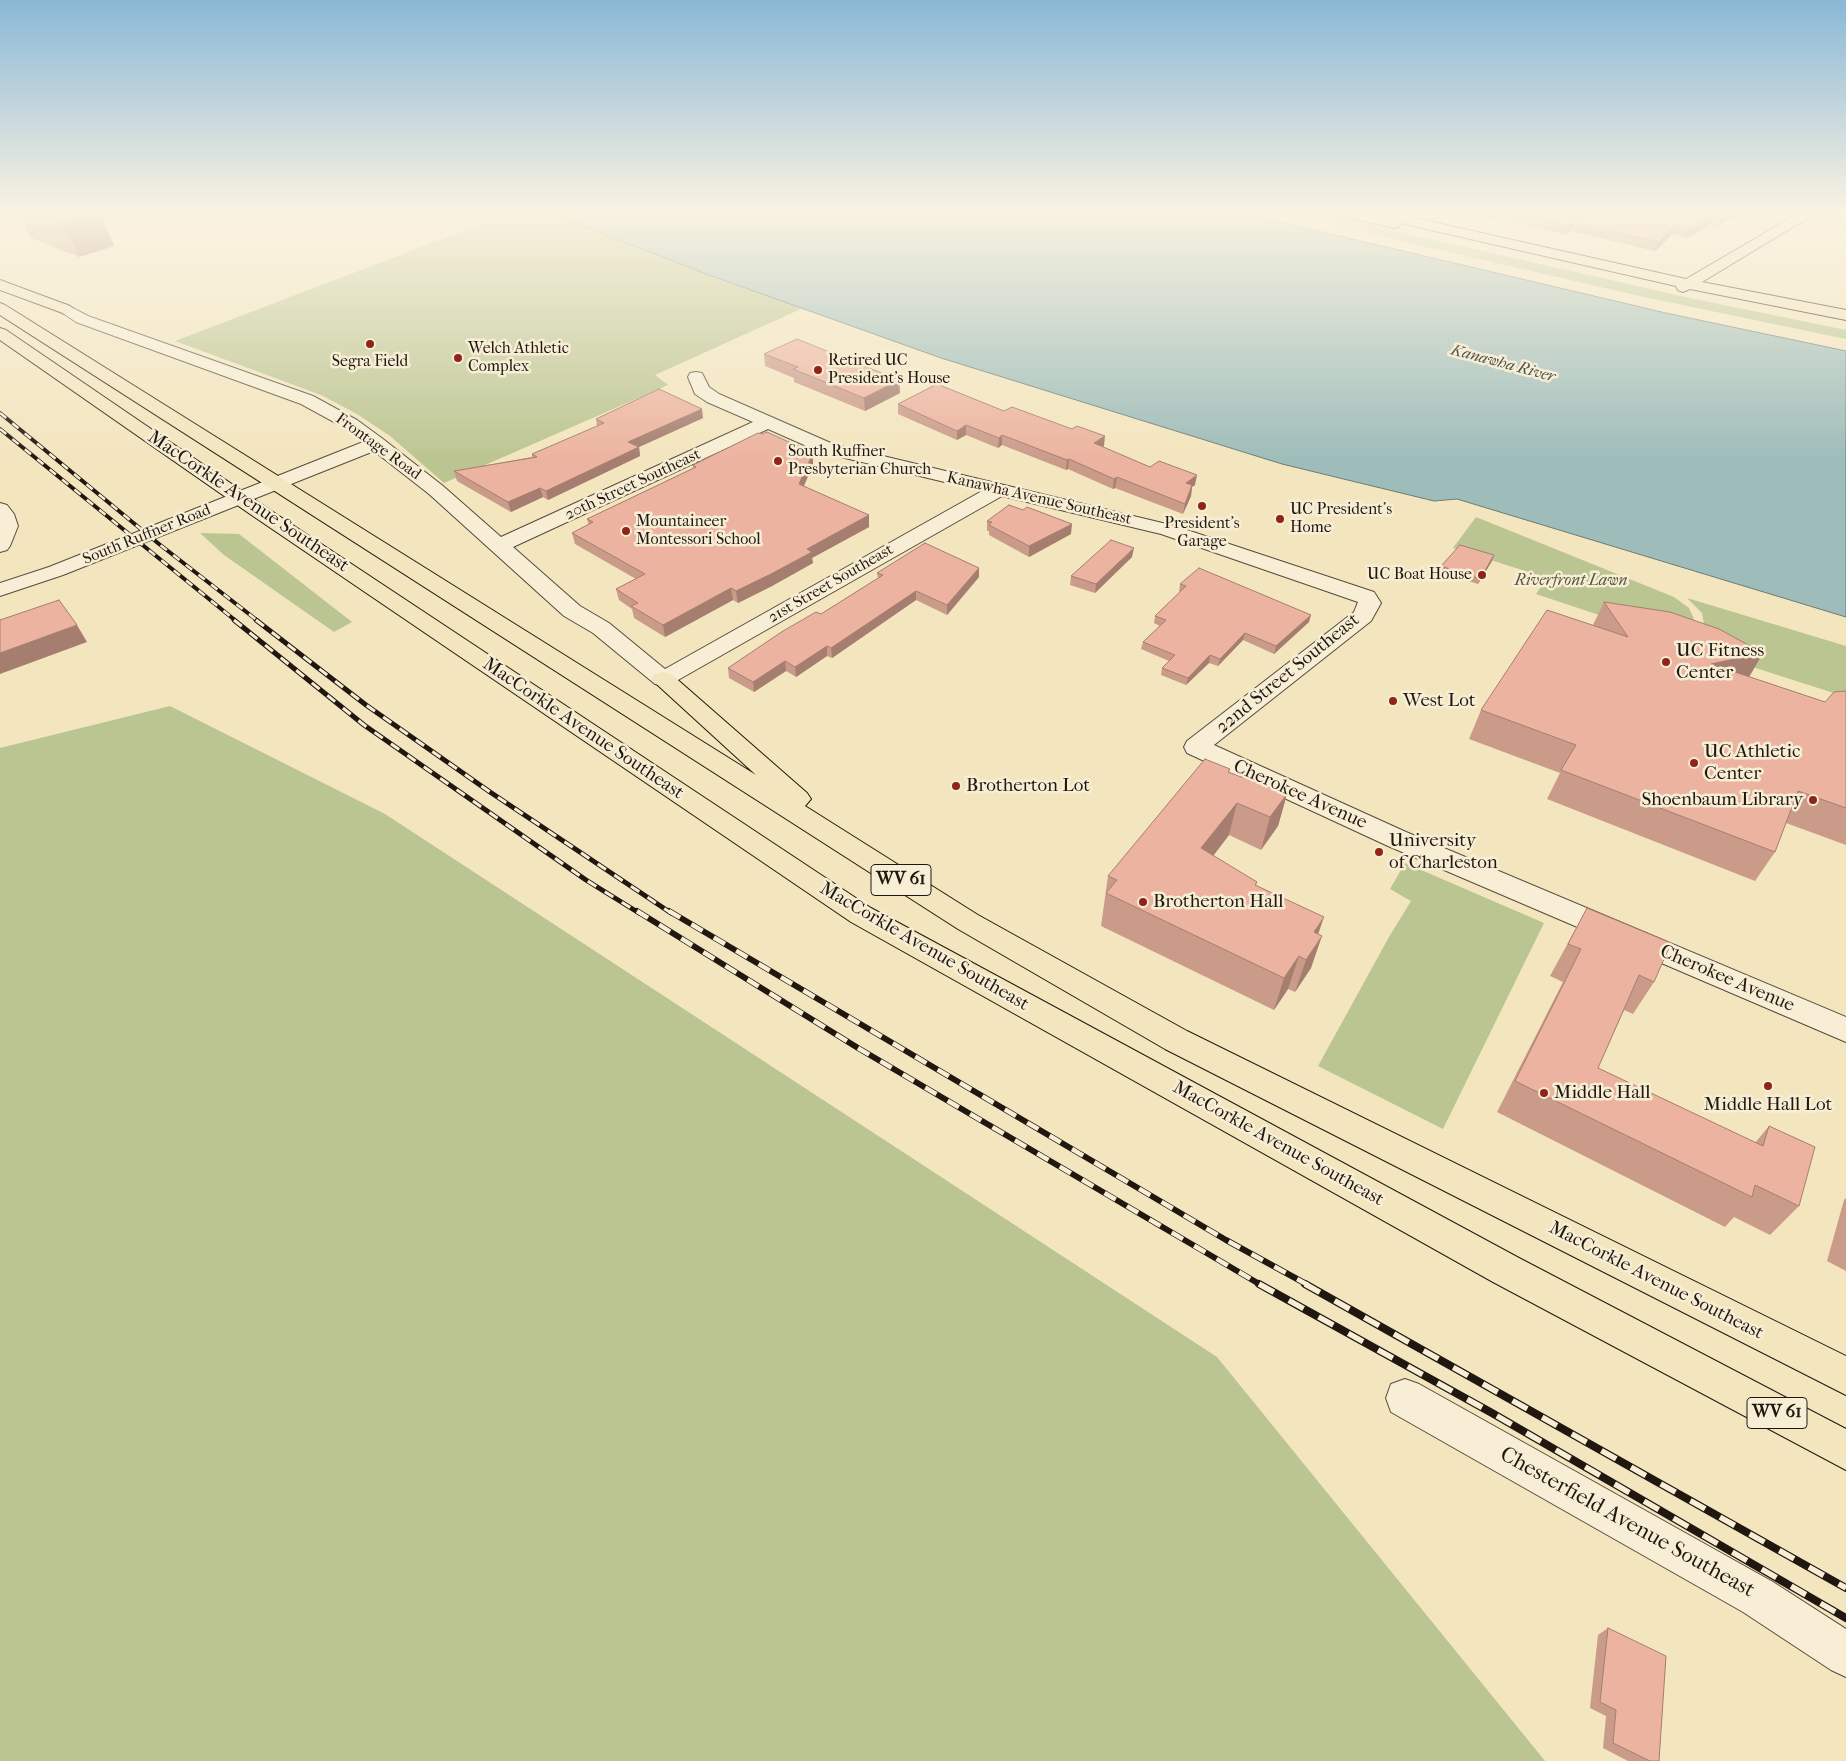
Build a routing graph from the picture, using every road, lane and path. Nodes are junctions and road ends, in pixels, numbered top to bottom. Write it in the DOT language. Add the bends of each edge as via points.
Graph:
graph roads {
  1 [pos="28,295"];
  2 [pos="1701,295"];
  3 [pos="1727,295"];
  4 [pos="1738,295"];
  5 [pos="0,308"];
  6 [pos="65,309"];
  7 [pos="1793,312"];
  8 [pos="1846,316"];
  9 [pos="1846,324"];
  10 [pos="0,333"];
  11 [pos="696,377"];
  12 [pos="767,422"];
  13 [pos="377,443"];
  14 [pos="277,482"];
  15 [pos="1000,489"];
  16 [pos="240,498"];
  17 [pos="0,509"];
  18 [pos="0,546"];
  19 [pos="499,546"];
  20 [pos="0,590"];
  21 [pos="1366,597"];
  22 [pos="663,679"];
  23 [pos="1196,747"];
  24 [pos="860,855"];
  25 [pos="1846,1030"];
  26 [pos="1846,1376"];
  27 [pos="1404,1398"];
  28 [pos="1846,1450"];
  29 [pos="1846,1654"];
  1 -- 6 [label="main road"];
  2 -- 7 [label="main road" via="1779,312"];
  3 -- 7 [label="main road"];
  4 -- 8 [label="main road"];
  5 -- 14 [label="main road, MacCorkle Avenue Southeast / WV 61"];
  6 -- 13 [label="street, Frontage Road" via="82,319 307,400 351,424"];
  7 -- 9 [label="main road"];
  10 -- 16 [label="main road, MacCorkle Avenue Southeast / WV 61"];
  11 -- 12 [label="street, Kanawha Avenue Southeast" via="701,390 713,398"];
  12 -- 15 [label="street, Kanawha Avenue Southeast" via="849,455"];
  12 -- 19 [label="street, 20th Street Southeast"];
  13 -- 14 [label="street, South Ruffner Road"];
  13 -- 19 [label="street, Frontage Road"];
  14 -- 16 [label="street, South Ruffner Road"];
  14 -- 24 [label="main road, MacCorkle Avenue Southeast / WV 61"];
  15 -- 21 [label="street, Kanawha Avenue Southeast" via="1168,530"];
  15 -- 22 [label="street, 21st Street Southeast"];
  16 -- 20 [label="street, South Ruffner Road"];
  16 -- 28 [label="main road, MacCorkle Avenue Southeast / WV 61" via="861,915 1497,1265"];
  17 -- 18 [label="street" via="7,518 8,526"];
  19 -- 22 [label="street, Frontage Road" via="572,611 584,633 622,664"];
  21 -- 23 [label="street, 22nd Street Southeast" via="1370,604 1362,616"];
  22 -- 24 [label="main road"];
  23 -- 25 [label="street, Cherokee Avenue" via="1397,839"];
  24 -- 26 [label="main road, MacCorkle Avenue Southeast / WV 61" via="968,922 1176,1040"];
  27 -- 29 [label="street, Chesterfield Avenue Southeast" via="1758,1597"];
}
